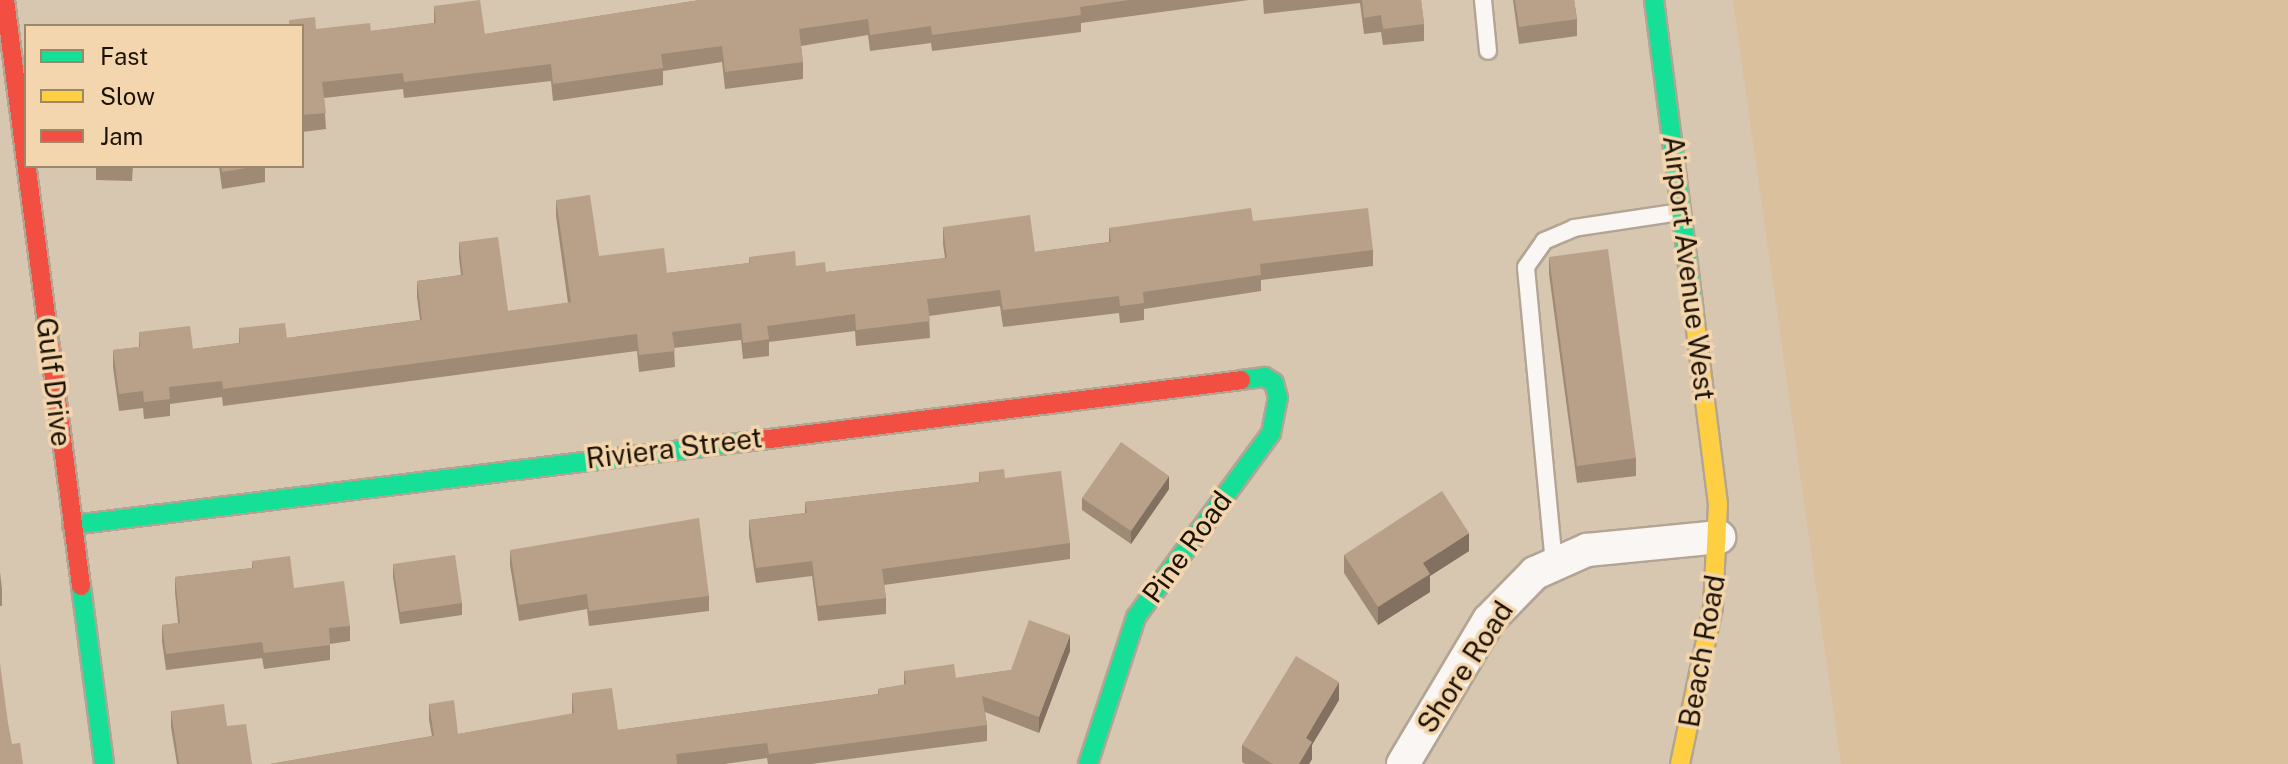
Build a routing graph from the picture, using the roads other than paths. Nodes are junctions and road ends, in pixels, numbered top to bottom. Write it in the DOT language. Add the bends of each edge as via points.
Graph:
graph roads {
  1 [pos="5,0"];
  2 [pos="1483,0"];
  3 [pos="1654,0"];
  4 [pos="1488,51"];
  5 [pos="24,149"];
  6 [pos="26,168"];
  7 [pos="1681,212"];
  8 [pos="1274,383"];
  9 [pos="72,525"];
  10 [pos="1719,537"];
  11 [pos="1554,564"];
  12 [pos="104,764"];
  13 [pos="1088,764"];
  14 [pos="1403,764"];
  15 [pos="1680,764"];
  1 -- 5 [label="street, Gulf Drive"];
  2 -- 4 [label="lane"];
  3 -- 7 [label="street, Airport Avenue West"];
  6 -- 9 [label="street, Gulf Drive"];
  7 -- 10 [label="street, Airport Avenue West"];
  7 -- 11 [label="lane" via="1574,228 1544,241 1526,267"];
  8 -- 9 [label="street, Riviera Street" via="1254,375"];
  8 -- 13 [label="street, Pine Road" via="1278,411 1271,433 1136,617"];
  9 -- 12 [label="street, Gulf Drive"];
  10 -- 11 [label="street, Shore Road" via="1587,550"];
  10 -- 15 [label="street, Beach Road" via="1707,646"];
  11 -- 14 [label="street, Shore Road" via="1507,597 1489,620"];
}
